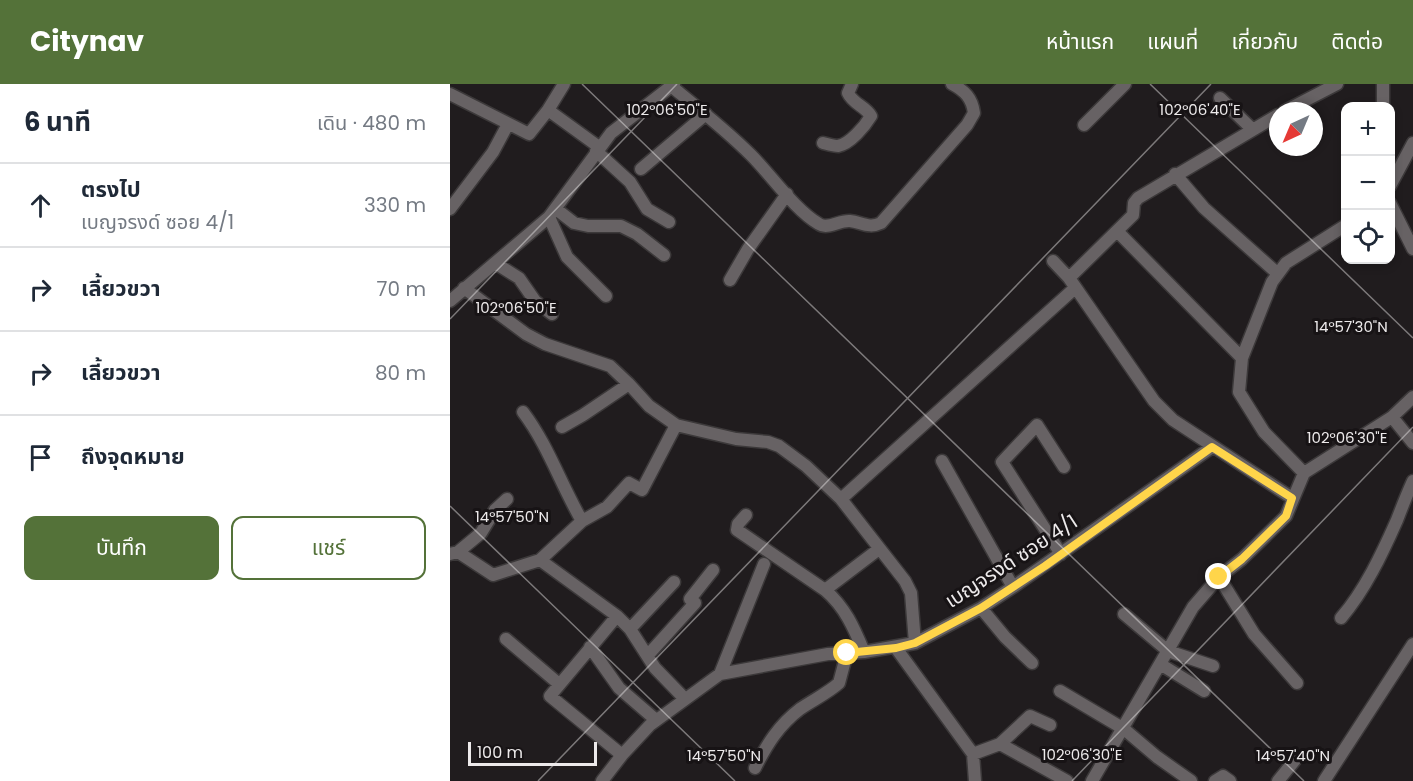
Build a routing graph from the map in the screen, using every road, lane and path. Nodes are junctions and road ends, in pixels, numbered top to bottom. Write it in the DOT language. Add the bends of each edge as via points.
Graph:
graph roads {
  1 [pos="564,84"];
  2 [pos="852,84"];
  3 [pos="952,84"];
  4 [pos="1125,84"];
  5 [pos="1337,84"];
  6 [pos="1383,84"];
  7 [pos="672,85"];
  8 [pos="450,94"];
  9 [pos="1220,98"];
  10 [pos="1302,102"];
  11 [pos="1383,102"];
  12 [pos="548,110"];
  13 [pos="706,114"];
  14 [pos="1269,120"];
  15 [pos="508,124"];
  16 [pos="1084,125"];
  17 [pos="1252,129"];
  18 [pos="1413,142"];
  19 [pos="823,143"];
  20 [pos="598,149"];
  21 [pos="640,169"];
  22 [pos="1174,174"];
  23 [pos="1395,176"];
  24 [pos="787,194"];
  25 [pos="450,209"];
  26 [pos="1394,210"];
  27 [pos="552,213"];
  28 [pos="669,222"];
  29 [pos="1341,228"];
  30 [pos="1117,231"];
  31 [pos="1413,249"];
  32 [pos="664,255"];
  33 [pos="1053,261"];
  34 [pos="495,263"];
  35 [pos="1277,273"];
  36 [pos="730,280"];
  37 [pos="1072,283"];
  38 [pos="464,288"];
  39 [pos="606,296"];
  40 [pos="450,301"];
  41 [pos="552,314"];
  42 [pos="1242,358"];
  43 [pos="629,384"];
  44 [pos="1413,397"];
  45 [pos="523,412"];
  46 [pos="1392,417"];
  47 [pos="676,425"];
  48 [pos="562,427"];
  49 [pos="1413,443"];
  50 [pos="1212,447"];
  51 [pos="942,461"];
  52 [pos="1064,467"];
  53 [pos="1304,473"];
  54 [pos="1413,481"];
  55 [pos="1292,498"];
  56 [pos="507,499"];
  57 [pos="841,499"];
  58 [pos="747,515"];
  59 [pos="582,521"];
  60 [pos="879,549"];
  61 [pos="454,553"];
  62 [pos="1061,554"];
  63 [pos="540,560"];
  64 [pos="764,564"];
  65 [pos="713,570"];
  66 [pos="1219,577"];
  67 [pos="674,582"];
  68 [pos="1013,587"];
  69 [pos="825,590"];
  70 [pos="981,608"];
  71 [pos="1124,614"];
  72 [pos="617,616"];
  73 [pos="1341,618"];
  74 [pos="630,629"];
  75 [pos="506,639"];
  76 [pos="915,643"];
  77 [pos="1413,644"];
  78 [pos="590,647"];
  79 [pos="896,648"];
  80 [pos="1168,651"];
  81 [pos="864,652"];
  82 [pos="847,653"];
  83 [pos="648,655"];
  84 [pos="1032,663"];
  85 [pos="1160,664"];
  86 [pos="1214,666"];
  87 [pos="720,674"];
  88 [pos="1297,683"];
  89 [pos="559,684"];
  90 [pos="1060,691"];
  91 [pos="1204,691"];
  92 [pos="685,699"];
  93 [pos="656,720"];
  94 [pos="1050,725"];
  95 [pos="1124,729"];
  96 [pos="1000,744"];
  97 [pos="622,754"];
  98 [pos="973,754"];
  99 [pos="1295,760"];
  100 [pos="755,768"];
  101 [pos="602,781"];
  102 [pos="975,781"];
  103 [pos="1067,781"];
  104 [pos="1092,781"];
  105 [pos="1191,781"];
  106 [pos="1215,781"];
  107 [pos="1230,781"];
  108 [pos="1278,781"];
  109 [pos="1324,781"];
  1 -- 12 [label="street"];
  2 -- 19 [label="street" via="850,98 871,116 847,141 838,146"];
  3 -- 24 [label="street" via="964,90 973,103 974,113 881,223 875,226 852,221 824,226"];
  4 -- 16 [label="street"];
  5 -- 10 [label="street"];
  6 -- 11 [label="street"];
  7 -- 13 [label="street"];
  7 -- 20 [label="street" via="611,133"];
  8 -- 15 [label="street"];
  9 -- 17 [label="street"];
  12 -- 15 [label="street" via="529,134"];
  12 -- 20 [label="street"];
  13 -- 21 [label="street"];
  13 -- 24 [label="street"];
  14 -- 17 [label="street"];
  15 -- 25 [label="street" via="493,152"];
  17 -- 22 [label="street"];
  18 -- 23 [label="street"];
  20 -- 27 [label="street"];
  20 -- 28 [label="street" via="630,182 647,209"];
  22 -- 30 [label="street" via="1138,198 1133,215"];
  22 -- 35 [label="street" via="1204,208"];
  24 -- 36 [label="street"];
  26 -- 31 [label="street"];
  27 -- 32 [label="street" via="588,226 621,226"];
  27 -- 34 [label="street"];
  27 -- 39 [label="street" via="567,256"];
  29 -- 35 [label="street" via="1286,263"];
  30 -- 37 [label="street"];
  30 -- 42 [label="street"];
  33 -- 37 [label="street"];
  34 -- 38 [label="street"];
  34 -- 41 [label="street" via="519,279 535,301"];
  35 -- 42 [label="street"];
  37 -- 50 [label="street" via="1154,401 1173,420"];
  37 -- 57 [label="street"];
  38 -- 40 [label="street"];
  38 -- 43 [label="street" via="526,333 610,366"];
  42 -- 53 [label="street" via="1239,392 1264,432"];
  43 -- 47 [label="street" via="649,406"];
  43 -- 48 [label="street"];
  44 -- 46 [label="street"];
  45 -- 59 [label="street" via="538,432"];
  46 -- 49 [label="street"];
  46 -- 53 [label="street"];
  47 -- 57 [label="street" via="779,446 806,465"];
  47 -- 59 [label="street" via="642,490 629,483 607,507"];
  50 -- 55 [label="street"];
  50 -- 62 [label="street, เบญจรงด์ ซอย 4/1"];
  51 -- 68 [label="street"];
  52 -- 62 [label="street" via="1037,425 1002,462"];
  53 -- 55 [label="street"];
  54 -- 73 [label="street" via="1371,572"];
  55 -- 66 [label="street" via="1286,516"];
  56 -- 61 [label="street" via="481,533"];
  57 -- 60 [label="street"];
  58 -- 69 [label="street" via="737,530"];
  59 -- 63 [label="street"];
  60 -- 69 [label="street"];
  60 -- 76 [label="street" via="911,593"];
  61 -- 63 [label="street" via="493,575"];
  62 -- 68 [label="street, เบญจรงด์ ซอย 4/1"];
  63 -- 72 [label="street"];
  64 -- 87 [label="street"];
  65 -- 83 [label="street" via="690,599 695,603"];
  66 -- 80 [label="street" via="1192,607"];
  66 -- 88 [label="street" via="1254,634"];
  67 -- 74 [label="street"];
  68 -- 70 [label="street, เบญจรงด์ ซอย 4/1"];
  69 -- 81 [label="street" via="838,601"];
  70 -- 76 [label="street, เบญจรงด์ ซอย 4/1"];
  70 -- 84 [label="street"];
  71 -- 80 [label="street"];
  72 -- 74 [label="street"];
  72 -- 78 [label="street"];
  74 -- 83 [label="street"];
  75 -- 89 [label="street"];
  76 -- 79 [label="street, เบญจรงด์ ซอย 4/1"];
  77 -- 109 [label="street"];
  78 -- 89 [label="street"];
  78 -- 93 [label="street" via="619,688"];
  79 -- 81 [label="street, เบญจรงด์ ซอย 4/1"];
  79 -- 98 [label="street"];
  80 -- 85 [label="street"];
  80 -- 86 [label="street"];
  81 -- 82 [label="street, เบญจรงด์ ซอย 4/1"];
  82 -- 87 [label="street, เบญจรงด์ ซอย 4/1"];
  82 -- 100 [label="street" via="839,683 779,726"];
  83 -- 92 [label="street" via="654,668"];
  85 -- 91 [label="street"];
  85 -- 95 [label="street"];
  87 -- 92 [label="street, เบญจรงด์ ซอย 4/1"];
  89 -- 97 [label="street" via="550,696"];
  90 -- 95 [label="street"];
  92 -- 93 [label="street, เบญจรงด์ ซอย 4/1"];
  93 -- 97 [label="street, เบญจรงด์ ซอย 4/1"];
  94 -- 96 [label="street" via="1030,716"];
  95 -- 104 [label="street"];
  95 -- 105 [label="street"];
  96 -- 98 [label="street"];
  96 -- 103 [label="street"];
  97 -- 101 [label="street, เบญจรงด์ ซอย 4/1"];
  98 -- 102 [label="street"];
  99 -- 108 [label="street"];
  106 -- 107 [label="street" via="1223,776"];
}
